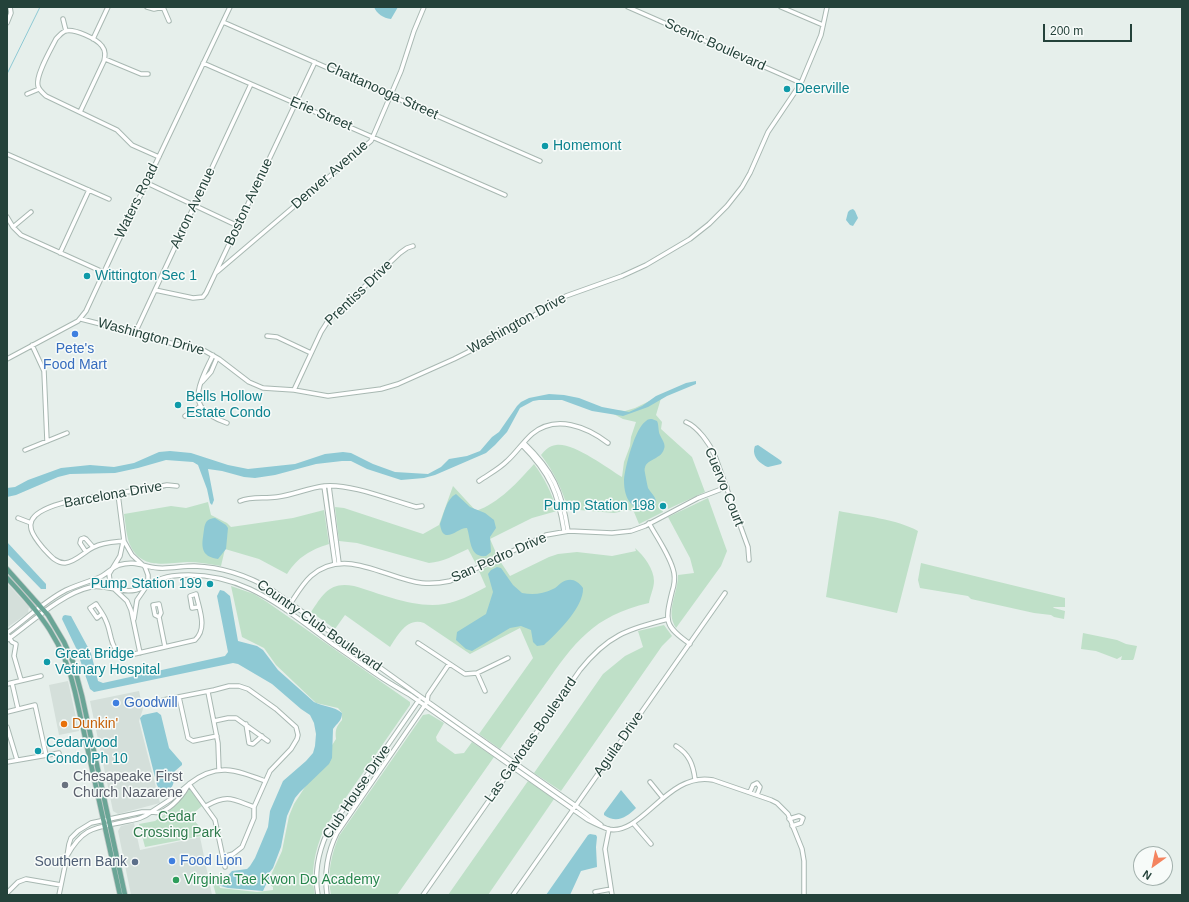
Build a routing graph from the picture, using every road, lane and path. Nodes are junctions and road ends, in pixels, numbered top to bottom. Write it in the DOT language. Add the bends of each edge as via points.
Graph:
graph roads {
  1 [pos="10,7"];
  2 [pos="108,7"];
  3 [pos="146,7"];
  4 [pos="163,7"];
  5 [pos="230,7"];
  6 [pos="424,7"];
  7 [pos="628,7"];
  8 [pos="781,7"];
  9 [pos="827,7"];
  10 [pos="63,19"];
  11 [pos="169,21"];
  12 [pos="223,22"];
  13 [pos="7,23"];
  14 [pos="823,25"];
  15 [pos="66,31"];
  16 [pos="93,39"];
  17 [pos="105,59"];
  18 [pos="315,62"];
  19 [pos="203,63"];
  20 [pos="148,74"];
  21 [pos="801,83"];
  22 [pos="251,84"];
  23 [pos="39,89"];
  24 [pos="27,94"];
  25 [pos="390,95"];
  26 [pos="295,103"];
  27 [pos="80,112"];
  28 [pos="372,137"];
  29 [pos="7,154"];
  30 [pos="159,157"];
  31 [pos="540,161"];
  32 [pos="147,183"];
  33 [pos="89,190"];
  34 [pos="504,195"];
  35 [pos="109,199"];
  36 [pos="195,205"];
  37 [pos="31,212"];
  38 [pos="7,217"];
  39 [pos="238,226"];
  40 [pos="13,227"];
  41 [pos="413,246"];
  42 [pos="60,253"];
  43 [pos="103,272"];
  44 [pos="217,272"];
  45 [pos="155,290"];
  46 [pos="81,319"];
  47 [pos="135,333"];
  48 [pos="267,336"];
  49 [pos="32,345"];
  50 [pos="311,353"];
  51 [pos="213,355"];
  52 [pos="8,357"];
  53 [pos="217,358"];
  54 [pos="200,384"];
  55 [pos="294,390"];
  56 [pos="201,406"];
  57 [pos="185,416"];
  58 [pos="686,422"];
  59 [pos="227,423"];
  60 [pos="67,433"];
  61 [pos="47,441"];
  62 [pos="608,443"];
  63 [pos="523,444"];
  64 [pos="25,450"];
  65 [pos="480,481"];
  66 [pos="177,486"];
  67 [pos="324,486"];
  68 [pos="328,486"];
  69 [pos="727,487"];
  70 [pos="118,494"];
  71 [pos="240,501"];
  72 [pos="422,506"];
  73 [pos="18,518"];
  74 [pos="31,523"];
  75 [pos="649,523"];
  76 [pos="566,531"];
  77 [pos="124,541"];
  78 [pos="93,547"];
  79 [pos="86,552"];
  80 [pos="749,560"];
  81 [pos="337,563"];
  82 [pos="143,564"];
  83 [pos="7,569"];
  84 [pos="111,570"];
  85 [pos="7,578"];
  86 [pos="148,584"];
  87 [pos="114,590"];
  88 [pos="725,593"];
  89 [pos="291,603"];
  90 [pos="42,607"];
  91 [pos="198,607"];
  92 [pos="286,610"];
  93 [pos="37,611"];
  94 [pos="45,612"];
  95 [pos="102,614"];
  96 [pos="40,615"];
  97 [pos="159,617"];
  98 [pos="134,619"];
  99 [pos="668,620"];
  100 [pos="7,636"];
  101 [pos="418,642"];
  102 [pos="690,644"];
  103 [pos="166,647"];
  104 [pos="140,653"];
  105 [pos="508,658"];
  106 [pos="449,664"];
  107 [pos="477,673"];
  108 [pos="41,676"];
  109 [pos="21,680"];
  110 [pos="12,682"];
  111 [pos="7,684"];
  112 [pos="485,691"];
  113 [pos="208,692"];
  114 [pos="428,695"];
  115 [pos="179,697"];
  116 [pos="421,697"];
  117 [pos="163,700"];
  118 [pos="418,701"];
  119 [pos="427,702"];
  120 [pos="424,706"];
  121 [pos="18,709"];
  122 [pos="7,712"];
  123 [pos="214,721"];
  124 [pos="246,724"];
  125 [pos="7,727"];
  126 [pos="217,736"];
  127 [pos="262,736"];
  128 [pos="268,740"];
  129 [pos="676,746"];
  130 [pos="59,753"];
  131 [pos="46,755"];
  132 [pos="17,760"];
  133 [pos="7,762"];
  134 [pos="515,763"];
  135 [pos="512,767"];
  136 [pos="219,770"];
  137 [pos="695,779"];
  138 [pos="265,781"];
  139 [pos="650,782"];
  140 [pos="189,784"];
  141 [pos="750,792"];
  142 [pos="757,795"];
  143 [pos="663,798"];
  144 [pos="206,806"];
  145 [pos="254,807"];
  146 [pos="575,808"];
  147 [pos="151,812"];
  148 [pos="110,819"];
  149 [pos="789,819"];
  150 [pos="104,820"];
  151 [pos="633,823"];
  152 [pos="111,825"];
  153 [pos="105,826"];
  154 [pos="792,826"];
  155 [pos="609,829"];
  156 [pos="651,844"];
  157 [pos="67,856"];
  158 [pos="223,856"];
  159 [pos="225,867"];
  160 [pos="61,885"];
  161 [pos="326,888"];
  162 [pos="317,889"];
  163 [pos="611,889"];
  164 [pos="596,892"];
  165 [pos="7,893"];
  166 [pos="59,895"];
  167 [pos="120,895"];
  168 [pos="126,895"];
  169 [pos="318,895"];
  170 [pos="327,895"];
  171 [pos="423,895"];
  172 [pos="514,895"];
  173 [pos="612,895"];
  174 [pos="804,895"];
  1 -- 13 [label="street"];
  2 -- 16 [label="street"];
  3 -- 4 [label="street"];
  4 -- 11 [label="street"];
  5 -- 12 [label="street, Waters Road"];
  6 -- 25 [label="street, Denver Avenue"];
  7 -- 21 [label="street, Scenic Boulevard"];
  8 -- 14 [label="street"];
  9 -- 14 [label="street, Washington Drive"];
  10 -- 15 [label="street"];
  12 -- 18 [label="street, Chattanooga Street"];
  12 -- 19 [label="street, Waters Road"];
  14 -- 21 [label="street, Washington Drive" via="819,42"];
  15 -- 16 [label="street" via="77,32"];
  15 -- 23 [label="street" via="56,39 39,77"];
  16 -- 17 [label="street" via="105,50"];
  17 -- 20 [label="street" via="141,74"];
  17 -- 27 [label="street"];
  18 -- 25 [label="street, Chattanooga Street"];
  18 -- 26 [label="street, Boston Avenue"];
  19 -- 22 [label="street, Erie Street"];
  19 -- 30 [label="street, Waters Road"];
  21 -- 55 [label="street, Washington Drive" via="768,132 750,173 738,192 698,234 633,271 566,296 500,336 398,384 381,389 328,396"];
  22 -- 26 [label="street, Erie Street"];
  22 -- 36 [label="street, Akron Avenue"];
  23 -- 24 [label="street"];
  23 -- 27 [label="street" via="46,96"];
  25 -- 28 [label="street, Denver Avenue"];
  25 -- 31 [label="street, Chattanooga Street"];
  26 -- 28 [label="street, Erie Street"];
  26 -- 39 [label="street, Boston Avenue"];
  27 -- 30 [label="street" via="117,130 132,145"];
  28 -- 34 [label="street, Erie Street"];
  28 -- 44 [label="street, Denver Avenue" via="369,143"];
  29 -- 33 [label="street"];
  30 -- 32 [label="street, Waters Road"];
  32 -- 36 [label="street"];
  32 -- 43 [label="street, Waters Road"];
  33 -- 35 [label="street"];
  33 -- 42 [label="street"];
  36 -- 39 [label="street"];
  36 -- 45 [label="street, Akron Avenue"];
  37 -- 40 [label="street"];
  38 -- 40 [label="street"];
  39 -- 44 [label="street, Boston Avenue"];
  40 -- 42 [label="street" via="28,238"];
  41 -- 50 [label="street, Prentiss Drive" via="400,253 334,314"];
  42 -- 43 [label="street"];
  43 -- 46 [label="street, Waters Road"];
  44 -- 45 [label="street, Boston Avenue" via="201,298"];
  45 -- 47 [label="street, Akron Avenue"];
  46 -- 47 [label="street, Washington Drive"];
  46 -- 49 [label="street"];
  47 -- 51 [label="street, Washington Drive"];
  48 -- 50 [label="street" via="277,337"];
  49 -- 52 [label="street"];
  49 -- 61 [label="street" via="44,371"];
  50 -- 55 [label="street, Prentiss Drive"];
  51 -- 53 [label="street, Washington Drive"];
  51 -- 54 [label="street"];
  53 -- 54 [label="street" via="211,372"];
  53 -- 55 [label="street, Washington Drive" via="253,384 263,388"];
  54 -- 56 [label="street" via="198,394"];
  56 -- 57 [label="street"];
  56 -- 59 [label="street" via="210,415"];
  58 -- 69 [label="street, Cuervo Court" via="694,427 712,450"];
  60 -- 61 [label="street"];
  61 -- 64 [label="street"];
  62 -- 63 [label="street" via="595,434 575,426 553,424 534,433"];
  63 -- 65 [label="street" via="505,463"];
  63 -- 76 [label="street" via="541,466 554,489"];
  66 -- 70 [label="street, Barcelona Drive" via="167,485"];
  67 -- 68 [label="street"];
  67 -- 71 [label="street" via="286,496"];
  67 -- 81 [label="street"];
  68 -- 72 [label="street" via="350,488 416,507"];
  68 -- 81 [label="street"];
  69 -- 75 [label="street, San Pedro Drive" via="698,498"];
  69 -- 80 [label="street, Cuervo Court" via="748,547"];
  70 -- 74 [label="street, Barcelona Drive" via="60,504 39,512"];
  70 -- 77 [label="street"];
  73 -- 74 [label="street"];
  74 -- 79 [label="street" via="33,535 56,560 69,562"];
  75 -- 76 [label="street, San Pedro Drive" via="634,530 616,533"];
  75 -- 99 [label="street" via="674,572"];
  76 -- 81 [label="street, San Pedro Drive" via="539,538 450,581 439,583 419,583 357,564"];
  77 -- 78 [label="street"];
  77 -- 82 [label="street" via="132,555"];
  77 -- 84 [label="street" via="120,556"];
  78 -- 79 [label="street"];
  78 -- 79 [label="street" via="85,538 81,539 80,543"];
  81 -- 89 [label="street, San Pedro Drive" via="323,568 310,577"];
  82 -- 84 [label="street, Country Club Boulevard" via="125,564"];
  82 -- 86 [label="street" via="147,571"];
  82 -- 89 [label="street, Country Club Boulevard" via="160,568 207,567 234,573 263,585"];
  83 -- 90 [label="main road"];
  84 -- 87 [label="street" via="110,581"];
  84 -- 90 [label="street, Country Club Boulevard" via="100,578 66,590"];
  85 -- 93 [label="main road"];
  86 -- 87 [label="street, Country Club Boulevard" via="129,591"];
  86 -- 92 [label="street, Country Club Boulevard" via="162,577 214,577 252,589"];
  86 -- 98 [label="street" via="137,600"];
  87 -- 94 [label="street, Country Club Boulevard" via="104,586 90,587 67,596"];
  87 -- 98 [label="street" via="126,601"];
  88 -- 102 [label="street, Aguila Drive"];
  89 -- 92 [label="street, San Pedro Drive"];
  89 -- 116 [label="street, Country Club Boulevard"];
  90 -- 93 [label="street, Country Club Boulevard"];
  90 -- 94 [label="main road"];
  91 -- 103 [label="street" via="203,625 198,638"];
  92 -- 118 [label="street, Country Club Boulevard"];
  93 -- 96 [label="main road"];
  93 -- 100 [label="street, Country Club Boulevard"];
  94 -- 96 [label="street, Country Club Boulevard"];
  94 -- 148 [label="main road" via="64,642 76,672"];
  95 -- 104 [label="street" via="116,650 127,655"];
  96 -- 100 [label="street, Country Club Boulevard"];
  96 -- 150 [label="main road" via="59,646 71,676"];
  97 -- 103 [label="street"];
  98 -- 104 [label="street"];
  99 -- 102 [label="street" via="674,632"];
  99 -- 134 [label="street, Las Gaviotas Boulevard" via="628,630 597,651 580,670"];
  100 -- 109 [label="street" via="16,644 14,656"];
  101 -- 106 [label="street"];
  102 -- 146 [label="street, Aguila Drive"];
  103 -- 104 [label="street"];
  105 -- 107 [label="street"];
  106 -- 107 [label="street" via="465,674"];
  106 -- 114 [label="street"];
  107 -- 112 [label="street"];
  108 -- 109 [label="street"];
  109 -- 110 [label="street"];
  110 -- 111 [label="street"];
  110 -- 121 [label="street"];
  113 -- 115 [label="street"];
  113 -- 123 [label="street"];
  113 -- 138 [label="street" via="234,686 244,687 276,709 296,727 297,739 288,753 271,768"];
  114 -- 116 [label="street"];
  114 -- 119 [label="street"];
  115 -- 117 [label="street"];
  115 -- 126 [label="street" via="188,738 193,740"];
  116 -- 118 [label="street, Club House Drive"];
  116 -- 119 [label="street, Country Club Boulevard"];
  118 -- 120 [label="street, Country Club Boulevard"];
  118 -- 162 [label="street, Club House Drive" via="327,833 317,862"];
  119 -- 120 [label="street, Club House Drive"];
  119 -- 134 [label="street, Country Club Boulevard"];
  120 -- 135 [label="street, Country Club Boulevard"];
  120 -- 161 [label="street, Club House Drive" via="337,833 326,865"];
  121 -- 122 [label="street"];
  121 -- 131 [label="street" via="35,705"];
  123 -- 124 [label="street" via="236,718"];
  123 -- 126 [label="street"];
  124 -- 127 [label="street"];
  124 -- 127 [label="street" via="249,743 253,744"];
  125 -- 132 [label="street"];
  126 -- 136 [label="street"];
  127 -- 128 [label="street"];
  129 -- 137 [label="street" via="690,759"];
  130 -- 131 [label="street"];
  131 -- 132 [label="street"];
  132 -- 133 [label="street"];
  134 -- 135 [label="street, Las Gaviotas Boulevard"];
  134 -- 146 [label="street, Country Club Boulevard"];
  135 -- 146 [label="street, Country Club Boulevard"];
  135 -- 171 [label="street, Las Gaviotas Boulevard"];
  136 -- 138 [label="street" via="234,770"];
  136 -- 140 [label="street" via="200,776"];
  137 -- 141 [label="street, Country Club Boulevard" via="707,778"];
  137 -- 143 [label="street, Country Club Boulevard" via="677,787"];
  138 -- 145 [label="street"];
  139 -- 143 [label="street"];
  140 -- 144 [label="street"];
  140 -- 147 [label="street" via="170,806 160,813"];
  141 -- 142 [label="street, Country Club Boulevard"];
  141 -- 142 [label="street" via="757,783 760,786"];
  142 -- 149 [label="street, Country Club Boulevard" via="777,803 788,814"];
  143 -- 151 [label="street, Country Club Boulevard"];
  144 -- 145 [label="street" via="218,800 231,798"];
  144 -- 158 [label="street" via="215,820"];
  145 -- 158 [label="street" via="254,818 242,847 233,854"];
  146 -- 155 [label="street, Country Club Boulevard" via="591,822"];
  146 -- 172 [label="street, Aguila Drive"];
  147 -- 148 [label="street"];
  147 -- 152 [label="street" via="143,818"];
  148 -- 150 [label="street"];
  148 -- 152 [label="main road"];
  149 -- 154 [label="street, Country Club Boulevard"];
  149 -- 154 [label="street" via="799,816 803,818 801,823"];
  150 -- 153 [label="main road"];
  150 -- 157 [label="street" via="85,826 74,834"];
  151 -- 155 [label="street, Country Club Boulevard" via="620,829"];
  151 -- 156 [label="street"];
  152 -- 153 [label="street"];
  152 -- 168 [label="main road"];
  153 -- 157 [label="street" via="84,834"];
  153 -- 167 [label="main road"];
  154 -- 174 [label="street, Country Club Boulevard" via="802,849"];
  155 -- 163 [label="street" via="605,849"];
  157 -- 160 [label="street"];
  158 -- 159 [label="street"];
  160 -- 165 [label="street" via="26,880 18,882"];
  160 -- 166 [label="street"];
  161 -- 162 [label="street"];
  161 -- 170 [label="street, Club House Drive"];
  162 -- 169 [label="street, Club House Drive"];
  163 -- 164 [label="street"];
  163 -- 173 [label="street"];
}
